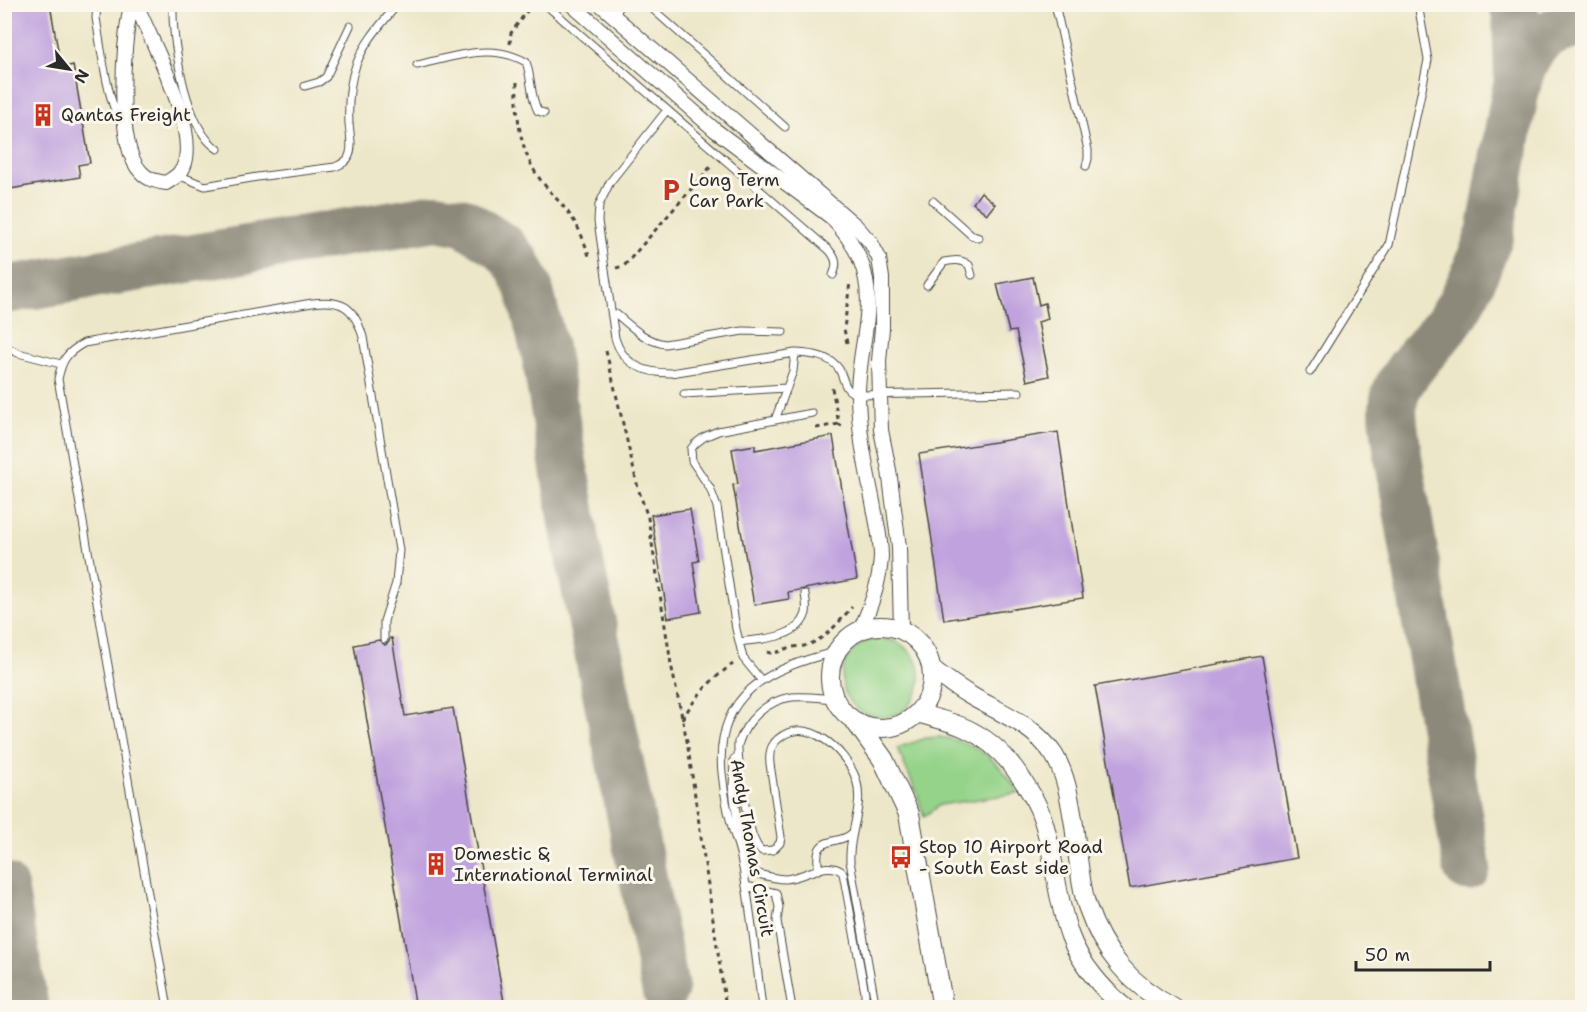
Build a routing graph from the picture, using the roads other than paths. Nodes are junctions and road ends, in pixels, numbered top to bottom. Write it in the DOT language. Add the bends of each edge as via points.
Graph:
graph roads {
  1 [pos="97,4"];
  2 [pos="131,4"];
  3 [pos="136,4"];
  4 [pos="398,4"];
  5 [pos="545,4"];
  6 [pos="571,4"];
  7 [pos="647,4"];
  8 [pos="1055,4"];
  9 [pos="1418,4"];
  10 [pos="602,5"];
  11 [pos="618,11"];
  12 [pos="173,12"];
  13 [pos="596,25"];
  14 [pos="350,26"];
  15 [pos="417,65"];
  16 [pos="305,86"];
  17 [pos="667,110"];
  18 [pos="544,113"];
  19 [pos="785,126"];
  20 [pos="126,127"];
  21 [pos="218,149"];
  22 [pos="1086,166"];
  23 [pos="178,175"];
  24 [pos="933,201"];
  25 [pos="979,238"];
  26 [pos="833,275"];
  27 [pos="972,275"];
  28 [pos="927,285"];
  29 [pos="616,314"];
  30 [pos="783,332"];
  31 [pos="4,346"];
  32 [pos="795,353"];
  33 [pos="61,364"];
  34 [pos="1310,372"];
  35 [pos="787,388"];
  36 [pos="1019,392"];
  37 [pos="684,394"];
  38 [pos="880,394"];
  39 [pos="858,395"];
  40 [pos="812,413"];
  41 [pos="776,420"];
  42 [pos="805,594"];
  43 [pos="860,630"];
  44 [pos="901,630"];
  45 [pos="384,639"];
  46 [pos="739,642"];
  47 [pos="836,652"];
  48 [pos="932,669"];
  49 [pos="761,680"];
  50 [pos="834,699"];
  51 [pos="917,713"];
  52 [pos="857,723"];
  53 [pos="738,742"];
  54 [pos="852,833"];
  55 [pos="741,855"];
  56 [pos="744,870"];
  57 [pos="818,870"];
  58 [pos="746,886"];
  59 [pos="942,1004"];
  60 [pos="1118,1004"];
  61 [pos="168,1008"];
  62 [pos="762,1008"];
  63 [pos="792,1008"];
  64 [pos="865,1008"];
  65 [pos="876,1008"];
  66 [pos="1174,1008"];
  1 -- 20 [label="lane" via="96,18 112,103"];
  2 -- 20 [label="street" via="125,40"];
  3 -- 23 [label="street" via="187,134 188,153"];
  4 -- 23 [label="lane" via="361,52 350,85 349,158 335,167 205,186"];
  5 -- 17 [label="lane"];
  6 -- 13 [label="street"];
  7 -- 19 [label="lane"];
  8 -- 22 [label="lane" via="1088,150"];
  9 -- 34 [label="lane" via="1428,60 1389,245"];
  10 -- 11 [label="street"];
  10 -- 13 [label="lane"];
  11 -- 38 [label="street" via="871,243 879,258 882,278"];
  12 -- 21 [label="lane" via="186,93 199,129 208,144"];
  13 -- 39 [label="street" via="715,130 844,230 860,260 868,289"];
  14 -- 16 [label="lane" via="326,77"];
  15 -- 18 [label="lane" via="471,53 508,54 526,62 534,104"];
  17 -- 26 [label="lane" via="829,250 837,267"];
  17 -- 32 [label="lane" via="610,182 599,205 598,221 619,351 634,364 657,373"];
  20 -- 23 [label="street" via="132,158 140,172 166,183"];
  24 -- 25 [label="lane"];
  27 -- 28 [label="lane" via="964,261 944,262"];
  29 -- 30 [label="lane" via="644,337 665,344 743,331"];
  31 -- 33 [label="lane"];
  32 -- 35 [label="lane"];
  32 -- 39 [label="lane" via="830,360 838,368 845,387"];
  33 -- 45 [label="lane" via="84,343 132,334 326,301 353,312 363,337 399,550"];
  33 -- 61 [label="lane" via="58,379"];
  35 -- 37 [label="lane"];
  35 -- 41 [label="lane"];
  36 -- 38 [label="lane"];
  38 -- 39 [label="lane"];
  38 -- 44 [label="street" via="899,547"];
  39 -- 43 [label="street" via="881,555 876,593"];
  40 -- 41 [label="lane"];
  41 -- 46 [label="lane" via="718,431 704,437 692,450 692,461 717,507"];
  42 -- 46 [label="lane" via="806,612 792,630"];
  43 -- 44 [label="street" via="873,626"];
  43 -- 47 [label="street"];
  44 -- 48 [label="street" via="922,648"];
  46 -- 49 [label="lane" via="743,658"];
  47 -- 49 [label="lane, Andy Thomas Circuit" via="792,664"];
  47 -- 50 [label="street" via="830,684"];
  48 -- 51 [label="street" via="930,688"];
  48 -- 66 [label="street" via="971,696 1027,726 1054,756 1070,801 1086,904 1100,936 1113,960 1133,980"];
  49 -- 55 [label="lane, Andy Thomas Circuit" via="732,711 722,738 722,774"];
  50 -- 52 [label="street"];
  50 -- 53 [label="lane" via="791,697 779,701 755,716"];
  51 -- 52 [label="street" via="889,728"];
  51 -- 60 [label="street" via="976,734 998,750 1024,781 1044,822 1071,938 1098,983"];
  52 -- 59 [label="main road" via="883,759 909,814"];
  53 -- 54 [label="lane" via="738,767 758,848 773,850 780,843 769,753 772,745 791,731 819,736 848,763 859,796"];
  53 -- 55 [label="lane" via="732,774"];
  54 -- 57 [label="lane" via="821,847"];
  54 -- 65 [label="lane" via="850,861"];
  55 -- 56 [label="lane, Andy Thomas Circuit"];
  56 -- 57 [label="lane" via="784,879"];
  56 -- 58 [label="lane, Andy Thomas Circuit"];
  57 -- 64 [label="lane" via="835,867 845,878"];
  58 -- 62 [label="lane, Andy Thomas Circuit"];
  58 -- 63 [label="lane" via="776,893"];
}
